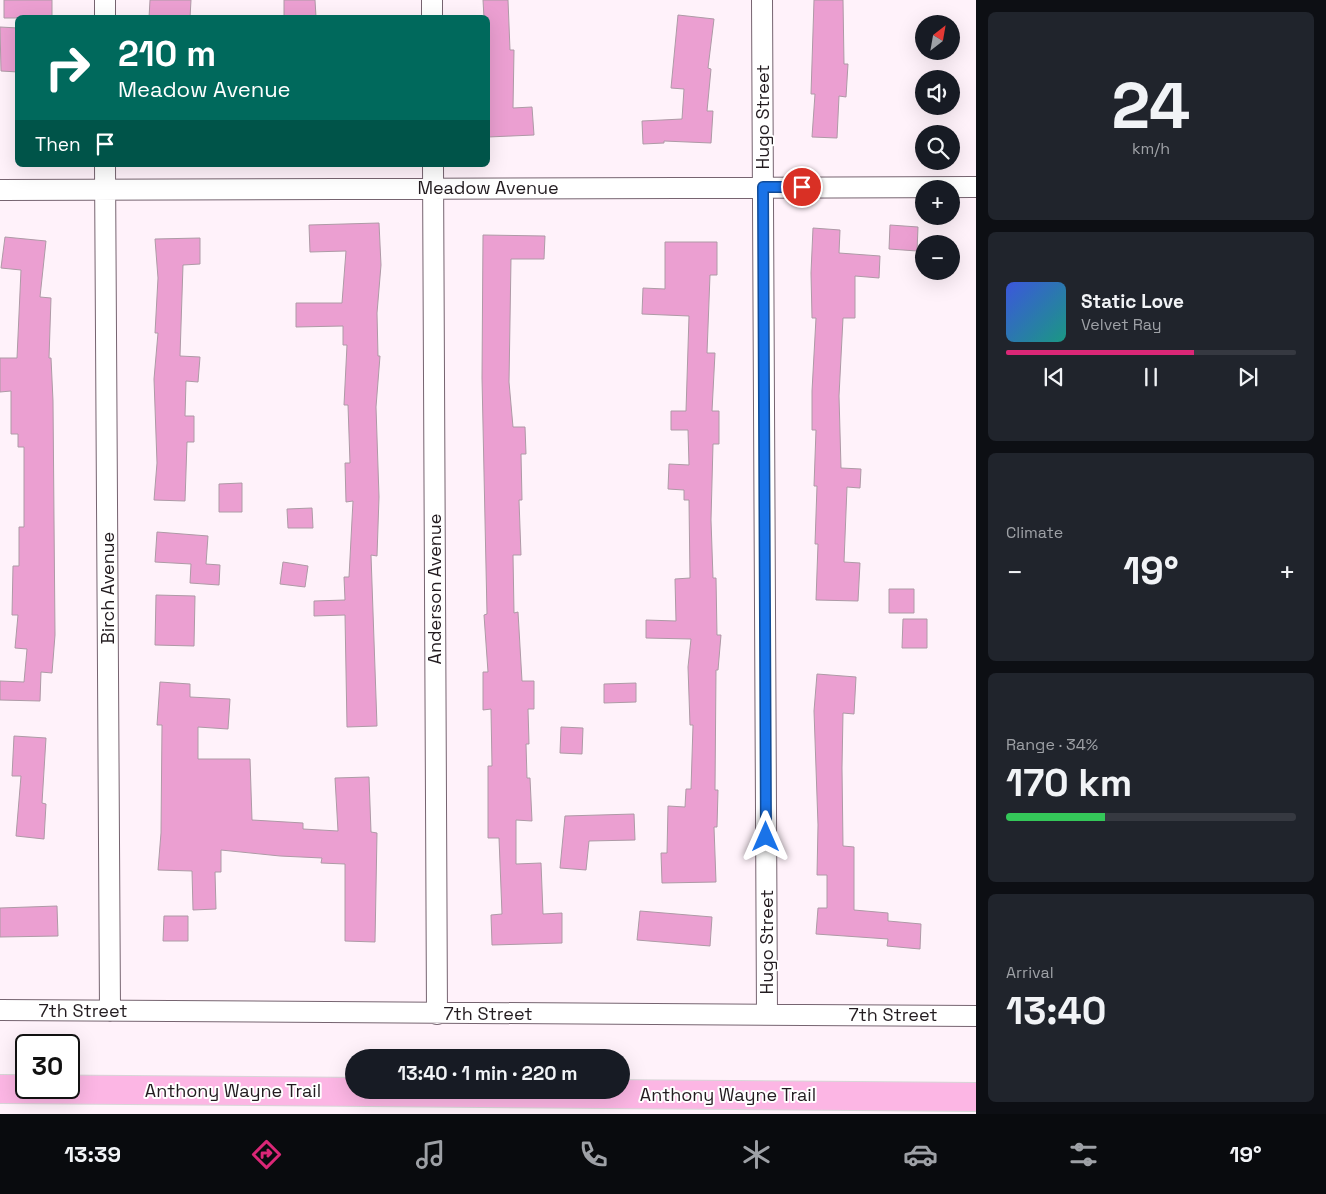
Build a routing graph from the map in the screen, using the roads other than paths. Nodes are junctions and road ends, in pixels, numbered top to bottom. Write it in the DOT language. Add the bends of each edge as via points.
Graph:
graph roads {
  1 [pos="105,0"];
  2 [pos="432,0"];
  3 [pos="762,0"];
  4 [pos="105,15"];
  5 [pos="432,15"];
  6 [pos="105,167"];
  7 [pos="434,167"];
  8 [pos="976,186"];
  9 [pos="763,187"];
  10 [pos="434,188"];
  11 [pos="105,189"];
  12 [pos="0,190"];
  13 [pos="0,1010"];
  14 [pos="110,1011"];
  15 [pos="437,1014"];
  16 [pos="767,1014"];
  17 [pos="976,1016"];
  18 [pos="0,1089"];
  19 [pos="976,1097"];
  1 -- 4 [label="street"];
  2 -- 5 [label="street"];
  3 -- 9 [label="street, Hugo Street"];
  6 -- 11 [label="street, Birch Avenue"];
  7 -- 10 [label="street, Anderson Avenue"];
  8 -- 9 [label="street, Meadow Avenue"];
  9 -- 10 [label="street, Meadow Avenue"];
  9 -- 16 [label="street, Hugo Street"];
  10 -- 11 [label="street, Meadow Avenue"];
  10 -- 15 [label="street, Anderson Avenue"];
  11 -- 12 [label="street, Meadow Avenue"];
  11 -- 14 [label="street, Birch Avenue"];
  13 -- 14 [label="street, 7th Street"];
  14 -- 15 [label="street, 7th Street"];
  15 -- 16 [label="street, 7th Street"];
  16 -- 17 [label="street, 7th Street"];
  18 -- 19 [label="highway, Anthony Wayne Trail"];
}
